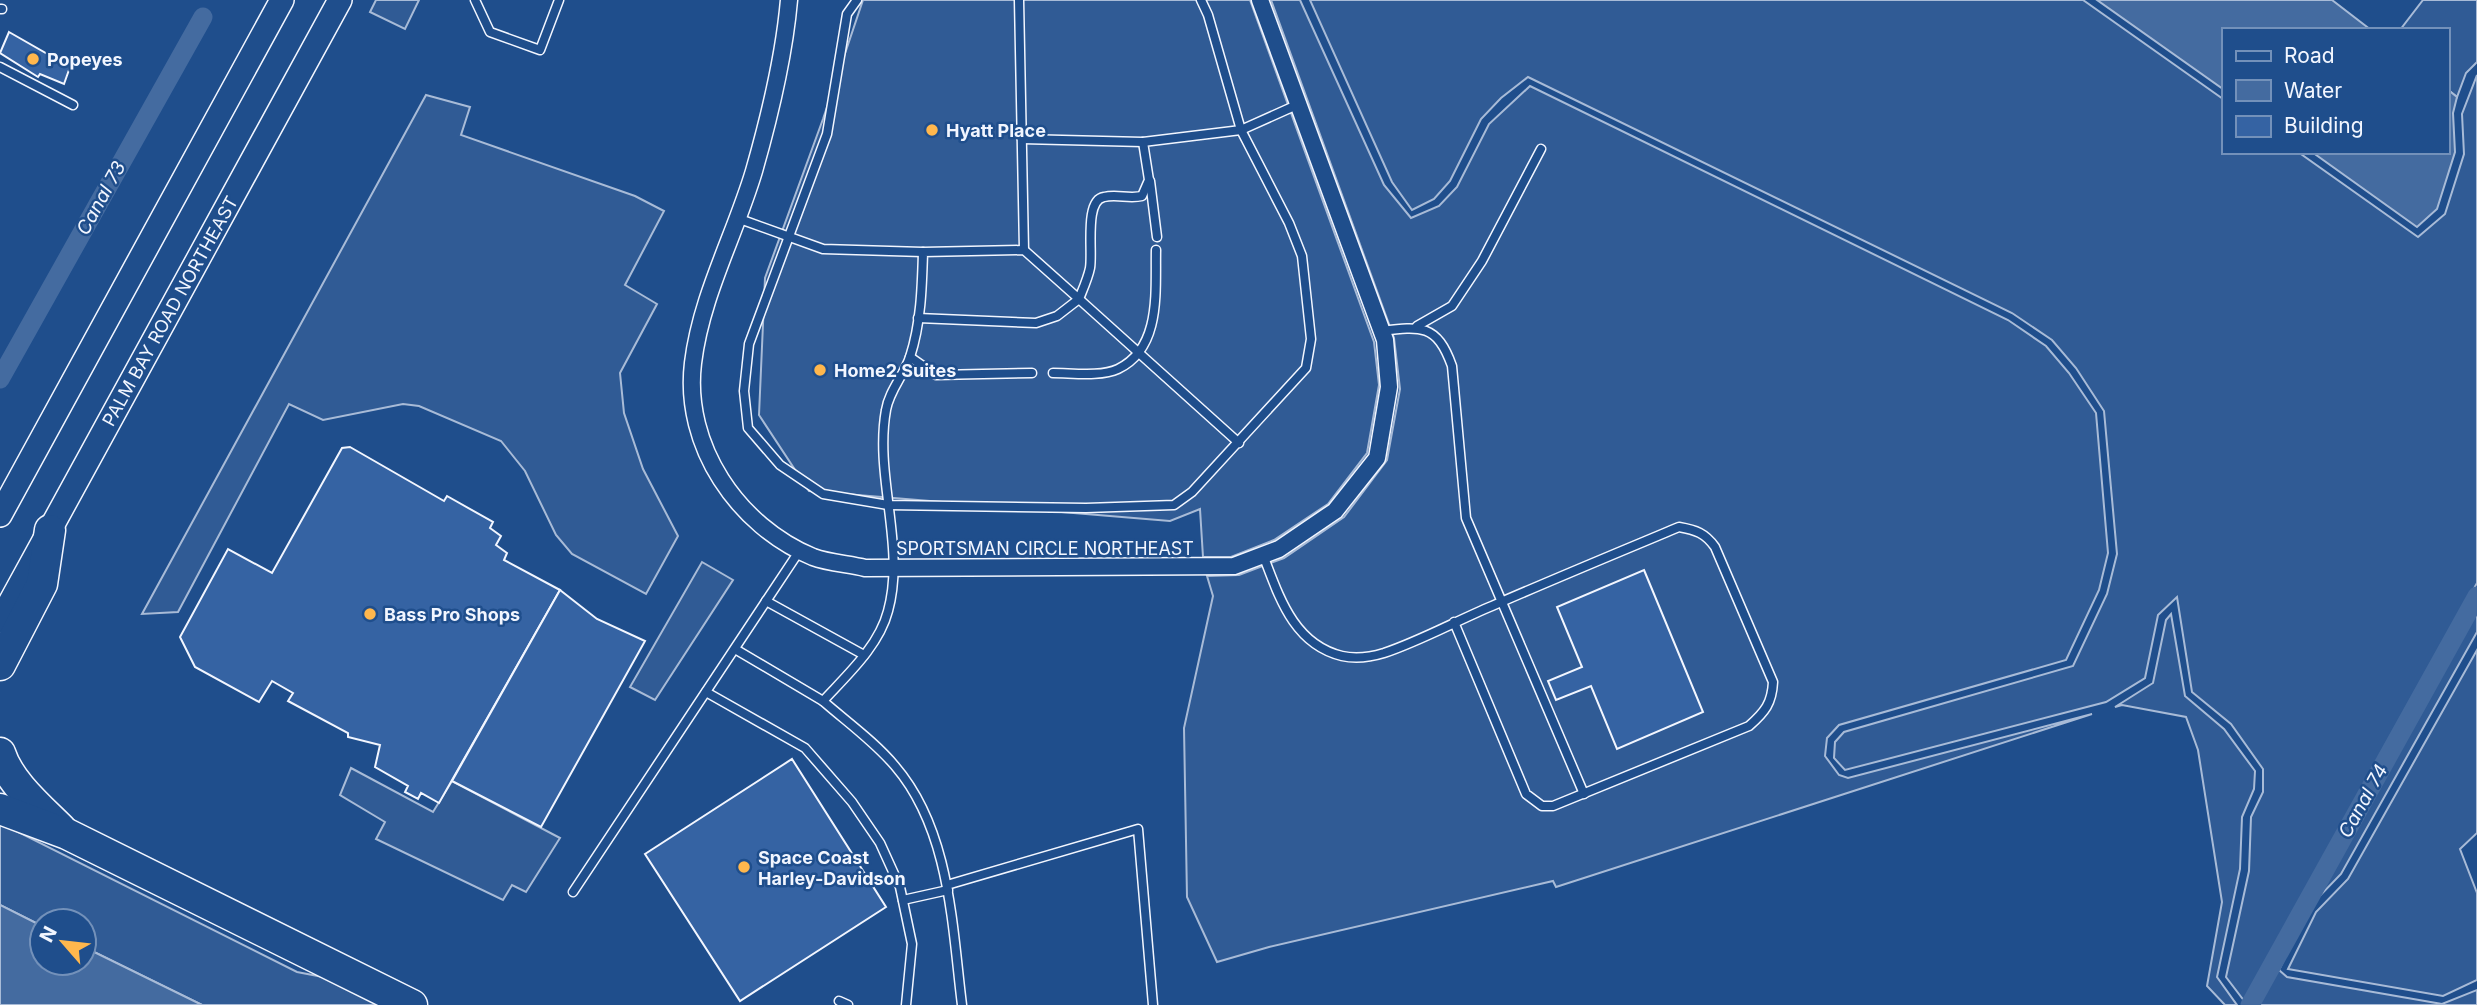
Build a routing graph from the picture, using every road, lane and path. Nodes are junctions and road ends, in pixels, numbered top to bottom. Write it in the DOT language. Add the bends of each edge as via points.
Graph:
graph roads {
  1 [pos="340,0"];
  2 [pos="475,0"];
  3 [pos="559,0"];
  4 [pos="789,0"];
  5 [pos="857,0"];
  6 [pos="1019,0"];
  7 [pos="1200,0"];
  8 [pos="1260,0"];
  9 [pos="280,1"];
  10 [pos="0,67"];
  11 [pos="1298,104"];
  12 [pos="73,105"];
  13 [pos="1241,130"];
  14 [pos="1022,139"];
  15 [pos="1143,142"];
  16 [pos="1541,149"];
  17 [pos="1149,180"];
  18 [pos="737,218"];
  19 [pos="1157,237"];
  20 [pos="790,239"];
  21 [pos="1024,250"];
  22 [pos="1156,250"];
  23 [pos="923,251"];
  24 [pos="1079,299"];
  25 [pos="918,318"];
  26 [pos="1417,326"];
  27 [pos="1381,331"];
  28 [pos="1136,353"];
  29 [pos="910,357"];
  30 [pos="1032,373"];
  31 [pos="1053,373"];
  32 [pos="1238,443"];
  33 [pos="888,505"];
  34 [pos="0,515"];
  35 [pos="50,530"];
  36 [pos="800,550"];
  37 [pos="1263,555"];
  38 [pos="893,568"];
  39 [pos="766,601"];
  40 [pos="1501,602"];
  41 [pos="0,621"];
  42 [pos="1454,622"];
  43 [pos="735,649"];
  44 [pos="864,655"];
  45 [pos="0,665"];
  46 [pos="706,692"];
  47 [pos="823,701"];
  48 [pos="0,753"];
  49 [pos="1584,794"];
  50 [pos="0,809"];
  51 [pos="67,834"];
  52 [pos="947,888"];
  53 [pos="573,892"];
  54 [pos="903,900"];
  55 [pos="838,1001"];
  56 [pos="412,1005"];
  57 [pos="848,1005"];
  58 [pos="906,1005"];
  59 [pos="962,1005"];
  60 [pos="1153,1005"];
  1 -- 35 [label="main road, PALM BAY ROAD NORTHEAST"];
  2 -- 3 [label="lane" via="490,32 540,50"];
  4 -- 18 [label="street, SPORTSMAN CIRCLE NORTHEAST" via="785,49"];
  5 -- 20 [label="lane" via="847,14 827,134"];
  6 -- 14 [label="lane"];
  7 -- 13 [label="lane"];
  8 -- 11 [label="street, SPORTSMAN CIRCLE NORTHEAST"];
  9 -- 34 [label="main road"];
  10 -- 12 [label="lane"];
  11 -- 13 [label="lane"];
  11 -- 27 [label="street, SPORTSMAN CIRCLE NORTHEAST"];
  13 -- 15 [label="lane"];
  13 -- 32 [label="lane" via="1302,256 1311,339 1306,368"];
  14 -- 15 [label="lane"];
  14 -- 21 [label="lane"];
  15 -- 17 [label="lane"];
  16 -- 26 [label="lane" via="1482,261 1452,306"];
  17 -- 19 [label="lane"];
  17 -- 24 [label="lane" via="1142,195 1096,201 1091,215 1090,267"];
  18 -- 20 [label="lane"];
  18 -- 36 [label="street, SPORTSMAN CIRCLE NORTHEAST" via="713,282 692,364 695,418 713,469 740,505 774,537"];
  20 -- 23 [label="lane" via="823,249"];
  20 -- 33 [label="lane" via="748,344 744,391 748,428 780,465 823,494"];
  21 -- 23 [label="lane"];
  21 -- 24 [label="lane"];
  22 -- 28 [label="lane" via="1153,326"];
  23 -- 25 [label="lane"];
  24 -- 25 [label="lane" via="1057,316 1036,323"];
  24 -- 28 [label="lane"];
  25 -- 29 [label="lane"];
  26 -- 27 [label="lane"];
  26 -- 40 [label="lane" via="1433,333 1452,366 1466,518"];
  27 -- 37 [label="street, SPORTSMAN CIRCLE NORTHEAST" via="1390,387 1377,458 1335,511"];
  28 -- 31 [label="lane" via="1118,369"];
  28 -- 32 [label="lane"];
  29 -- 30 [label="lane" via="936,375"];
  29 -- 33 [label="lane" via="886,408 883,457"];
  32 -- 33 [label="lane" via="1174,505"];
  33 -- 38 [label="lane"];
  35 -- 41 [label="main road, PALM BAY ROAD NORTHEAST"];
  35 -- 45 [label="highway" via="42,584"];
  36 -- 38 [label="street, SPORTSMAN CIRCLE NORTHEAST" via="865,568"];
  36 -- 39 [label="lane"];
  37 -- 38 [label="street, SPORTSMAN CIRCLE NORTHEAST" via="1234,566"];
  37 -- 42 [label="lane" via="1286,613 1297,628 1329,652 1362,657 1384,653"];
  38 -- 44 [label="lane" via="888,612"];
  39 -- 43 [label="lane"];
  39 -- 44 [label="lane"];
  40 -- 42 [label="lane"];
  40 -- 49 [label="lane"];
  40 -- 49 [label="lane" via="1679,527 1707,535 1715,547 1773,682 1772,699 1749,726"];
  42 -- 49 [label="lane" via="1526,794 1542,806 1553,806"];
  43 -- 46 [label="lane"];
  43 -- 47 [label="lane"];
  44 -- 47 [label="lane"];
  46 -- 53 [label="lane"];
  46 -- 54 [label="lane" via="804,748 852,802 880,843"];
  47 -- 52 [label="lane" via="895,766 927,816"];
  48 -- 51 [label="highway" via="30,798"];
  50 -- 51 [label="highway"];
  51 -- 56 [label="highway"];
  52 -- 54 [label="lane"];
  52 -- 59 [label="lane"];
  52 -- 60 [label="lane" via="1138,829"];
  54 -- 58 [label="lane" via="912,944"];
  55 -- 57 [label="lane"];
}
